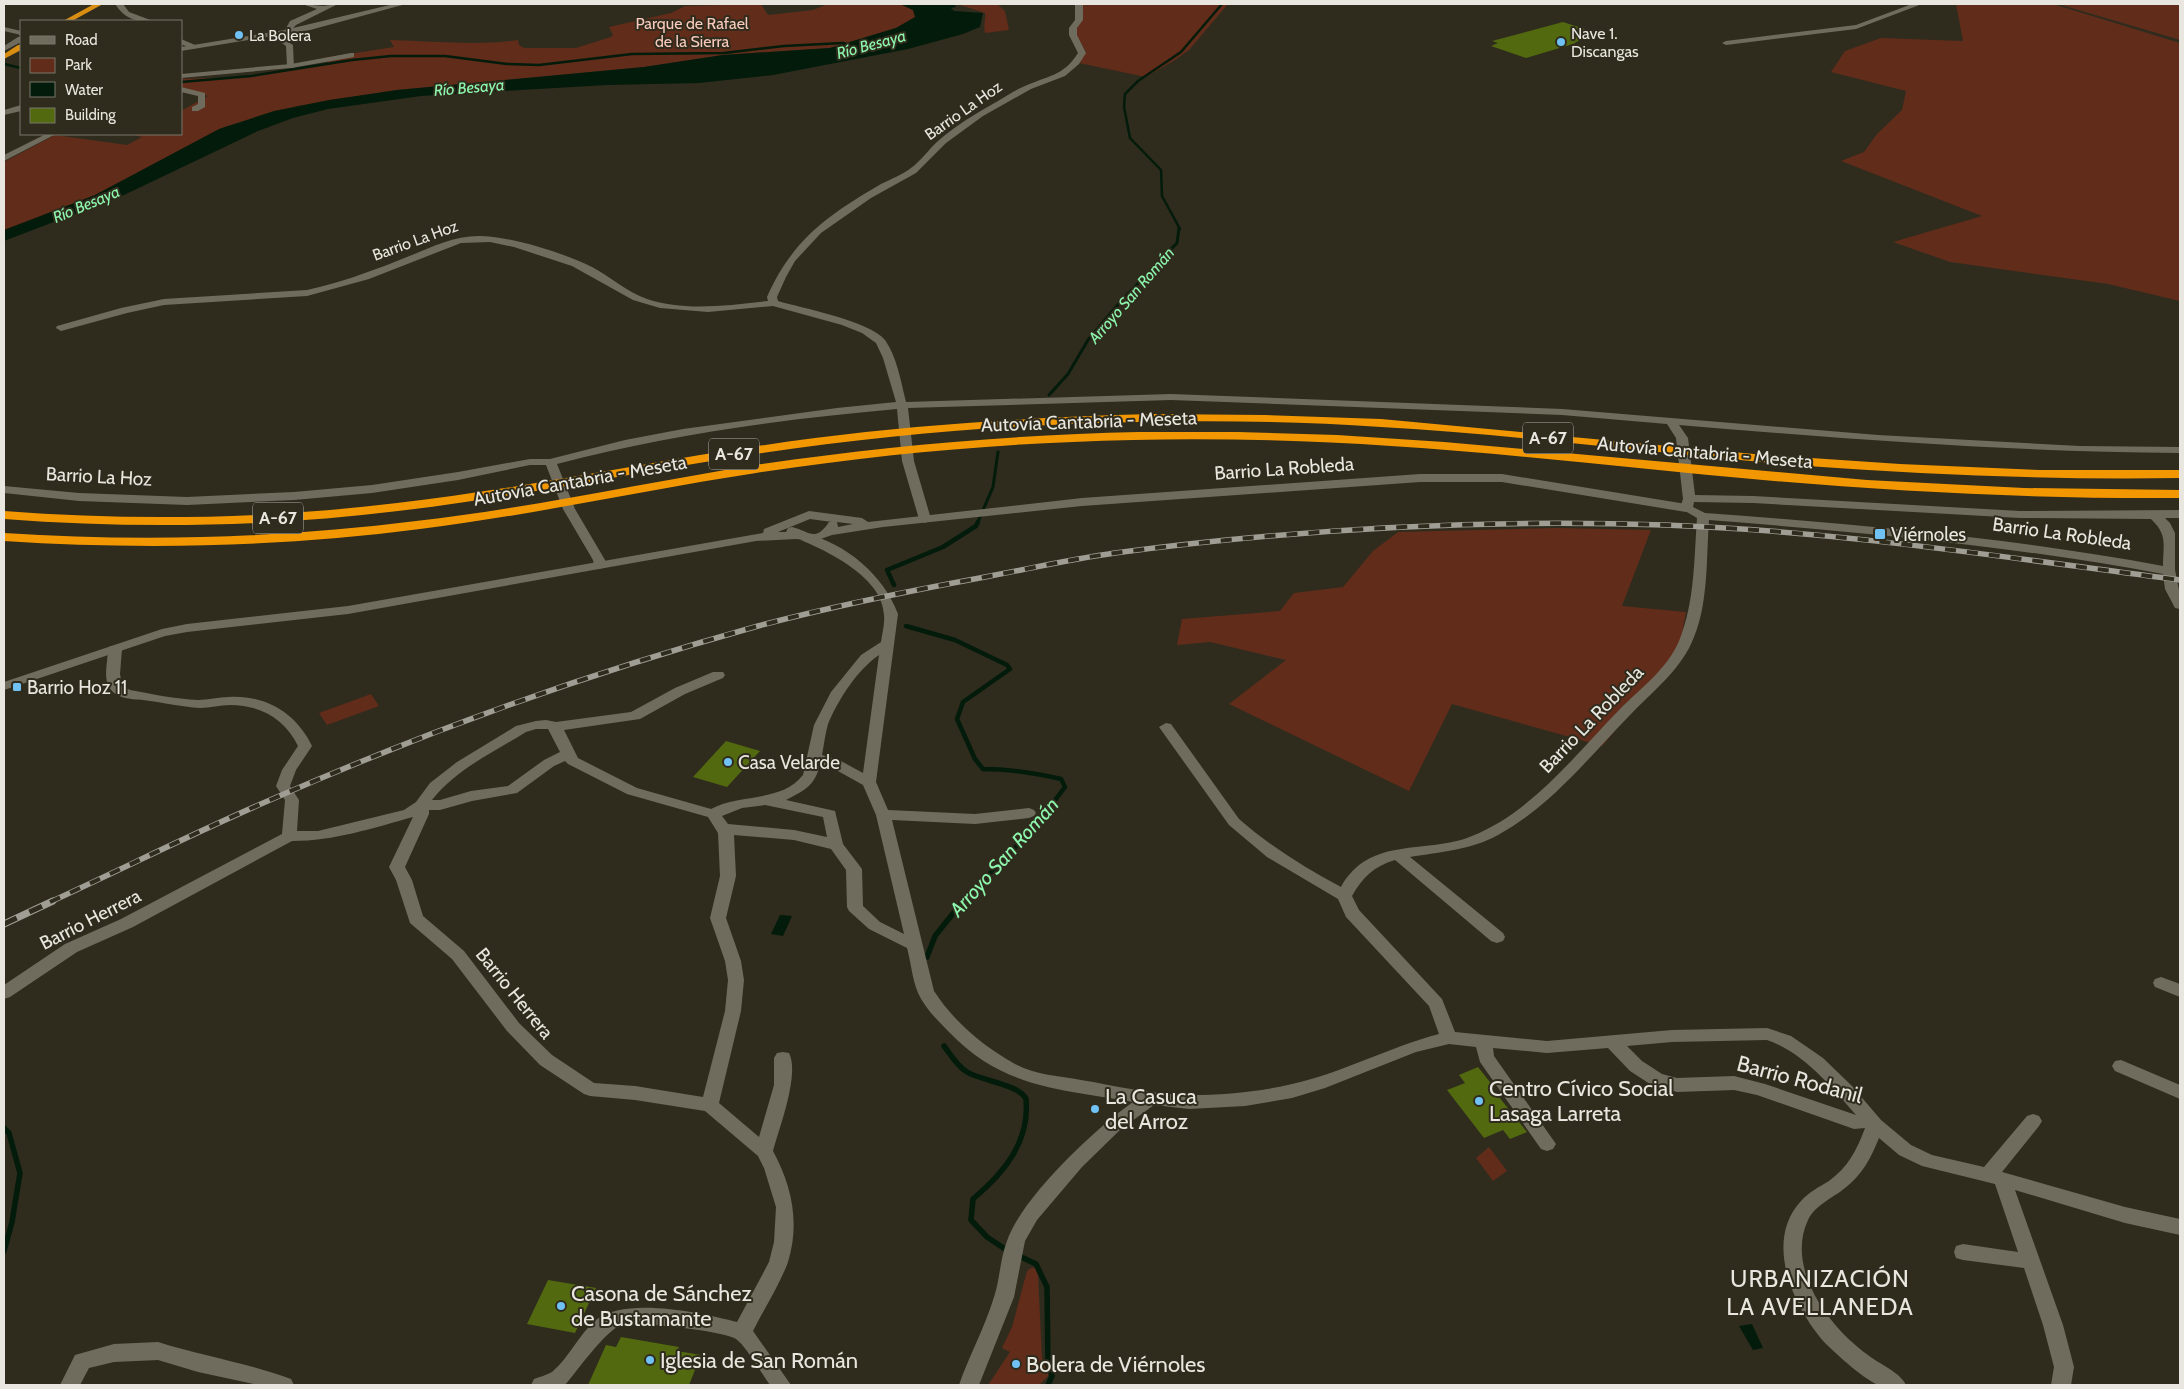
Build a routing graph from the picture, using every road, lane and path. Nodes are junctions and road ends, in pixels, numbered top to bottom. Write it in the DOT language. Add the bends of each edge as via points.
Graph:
graph roads {
  1 [pos="99,4"];
  2 [pos="109,4"];
  3 [pos="306,4"];
  4 [pos="334,4"];
  5 [pos="402,4"];
  6 [pos="1079,4"];
  7 [pos="1918,4"];
  8 [pos="123,6"];
  9 [pos="324,8"];
  10 [pos="86,11"];
  11 [pos="69,20"];
  12 [pos="146,20"];
  13 [pos="4,29"];
  14 [pos="20,32"];
  15 [pos="287,32"];
  16 [pos="274,35"];
  17 [pos="20,40"];
  18 [pos="182,41"];
  19 [pos="1726,43"];
  20 [pos="192,46"];
  21 [pos="20,48"];
  22 [pos="4,49"];
  23 [pos="182,49"];
  24 [pos="351,55"];
  25 [pos="4,57"];
  26 [pos="291,66"];
  27 [pos="182,76"];
  28 [pos="182,89"];
  29 [pos="20,108"];
  30 [pos="195,109"];
  31 [pos="4,113"];
  32 [pos="50,135"];
  33 [pos="4,158"];
  34 [pos="773,303"];
  35 [pos="61,328"];
  36 [pos="902,405"];
  37 [pos="1671,422"];
  38 [pos="1775,431"];
  39 [pos="1682,438"];
  40 [pos="2180,450"];
  41 [pos="550,462"];
  42 [pos="2180,474"];
  43 [pos="4,490"];
  44 [pos="2180,494"];
  45 [pos="1687,500"];
  46 [pos="4,514"];
  47 [pos="2180,514"];
  48 [pos="2154,515"];
  49 [pos="1703,516"];
  50 [pos="828,518"];
  51 [pos="924,519"];
  52 [pos="792,523"];
  53 [pos="883,523"];
  54 [pos="827,533"];
  55 [pos="801,536"];
  56 [pos="756,537"];
  57 [pos="4,538"];
  58 [pos="838,552"];
  59 [pos="600,566"];
  60 [pos="2169,571"];
  61 [pos="2180,605"];
  62 [pos="887,644"];
  63 [pos="115,649"];
  64 [pos="718,675"];
  65 [pos="4,686"];
  66 [pos="554,726"];
  67 [pos="1166,727"];
  68 [pos="567,754"];
  69 [pos="812,757"];
  70 [pos="869,782"];
  71 [pos="765,801"];
  72 [pos="420,805"];
  73 [pos="1029,813"];
  74 [pos="712,814"];
  75 [pos="883,815"];
  76 [pos="723,829"];
  77 [pos="289,836"];
  78 [pos="836,845"];
  79 [pos="1397,854"];
  80 [pos="1344,896"];
  81 [pos="1497,937"];
  82 [pos="915,945"];
  83 [pos="2161,983"];
  84 [pos="2180,991"];
  85 [pos="4,993"];
  86 [pos="1449,1038"];
  87 [pos="1483,1041"];
  88 [pos="1611,1041"];
  89 [pos="783,1058"];
  90 [pos="2121,1066"];
  91 [pos="2180,1092"];
  92 [pos="1151,1098"];
  93 [pos="710,1105"];
  94 [pos="2033,1121"];
  95 [pos="1873,1123"];
  96 [pos="1547,1144"];
  97 [pos="764,1151"];
  98 [pos="1995,1178"];
  99 [pos="2180,1227"];
  100 [pos="1963,1252"];
  101 [pos="2030,1260"];
  102 [pos="742,1332"];
  103 [pos="554,1383"];
  104 [pos="70,1385"];
  105 [pos="284,1385"];
  106 [pos="781,1385"];
  107 [pos="969,1385"];
  108 [pos="1896,1385"];
  109 [pos="2061,1385"];
  1 -- 10 [label="highway"];
  2 -- 10 [label="highway"];
  3 -- 9 [label="street"];
  4 -- 9 [label="street"];
  5 -- 15 [label="street"];
  6 -- 34 [label="street, Barrio La Hoz" via="1079,20 1073,35 1082,53 1069,72 1021,90 941,142 916,169 819,229 798,248 775,288"];
  7 -- 19 [label="street" via="1856,27"];
  8 -- 12 [label="street" via="126,14"];
  9 -- 15 [label="street" via="293,22"];
  10 -- 11 [label="highway"];
  13 -- 14 [label="street"];
  15 -- 16 [label="street"];
  16 -- 20 [label="street"];
  16 -- 26 [label="street" via="289,45"];
  17 -- 22 [label="street"];
  18 -- 20 [label="street"];
  20 -- 23 [label="street"];
  21 -- 25 [label="highway"];
  24 -- 26 [label="street"];
  26 -- 27 [label="street"];
  28 -- 30 [label="street" via="202,96 202,104"];
  29 -- 31 [label="street"];
  32 -- 33 [label="street"];
  34 -- 35 [label="street, Barrio La Hoz" via="678,309 662,306 633,296 566,260 502,240 471,238 322,290 164,302"];
  34 -- 36 [label="street, Barrio La Hoz" via="846,323 880,341"];
  36 -- 37 [label="street" via="1171,397 1562,412"];
  36 -- 41 [label="street, Barrio La Hoz" via="783,417 683,432"];
  36 -- 51 [label="street, Barrio La Hoz" via="908,461"];
  37 -- 38 [label="street"];
  37 -- 39 [label="street"];
  38 -- 39 [label="street" via="1695,431"];
  38 -- 40 [label="street" via="2005,446"];
  39 -- 45 [label="street"];
  41 -- 43 [label="street, Barrio La Hoz" via="530,462 458,476 294,496 178,500 79,497"];
  41 -- 59 [label="street" via="569,509"];
  42 -- 46 [label="highway, Autovía Cantabria - Meseta / A-67" via="2037,473 1864,466 1445,428 1272,419 1100,419 915,431 774,447 386,509 284,518 146,522"];
  44 -- 57 [label="highway, Autovía Cantabria - Meseta / A-67" via="2012,492 1872,485 1444,446 1305,437 1097,437 900,450 746,471 412,526 268,539 125,543"];
  45 -- 48 [label="street, Barrio La Robleda" via="1733,498 1955,512"];
  45 -- 49 [label="street, Barrio La Robleda"];
  45 -- 51 [label="street, Barrio La Robleda" via="1502,478 1420,478 1139,497"];
  47 -- 48 [label="street, Barrio La Robleda"];
  48 -- 60 [label="street" via="2169,533"];
  49 -- 60 [label="street, Barrio La Robleda" via="1982,541"];
  49 -- 79 [label="street, Barrio La Robleda" via="1692,625 1678,656 1662,674 1546,794 1521,814 1474,840"];
  50 -- 52 [label="street, Barrio La Robleda" via="809,515"];
  50 -- 53 [label="street, Barrio La Robleda"];
  50 -- 54 [label="street" via="833,525"];
  51 -- 53 [label="street, Barrio La Robleda"];
  52 -- 55 [label="street" via="791,531"];
  52 -- 56 [label="street"];
  53 -- 54 [label="street, Barrio La Robleda"];
  54 -- 55 [label="street, Barrio La Robleda"];
  54 -- 58 [label="street"];
  55 -- 56 [label="street"];
  55 -- 58 [label="street"];
  56 -- 59 [label="street"];
  58 -- 62 [label="street" via="878,584 891,614"];
  59 -- 63 [label="street" via="348,610 187,628"];
  60 -- 61 [label="street" via="2171,592"];
  62 -- 69 [label="street" via="866,658 838,692 821,724"];
  62 -- 70 [label="street"];
  63 -- 65 [label="street"];
  63 -- 77 [label="street" via="113,682 117,689 127,694 174,702 252,703 282,715 301,736 305,746 284,776 283,786 292,800"];
  64 -- 66 [label="street, Barrio Herrera" via="634,716"];
  66 -- 68 [label="street" via="560,732"];
  66 -- 72 [label="street, Barrio Herrera" via="530,726 512,734 462,765 435,786"];
  67 -- 80 [label="street" via="1234,822 1289,863"];
  68 -- 72 [label="street, Barrio Herrera" via="512,790 440,805"];
  68 -- 74 [label="street" via="572,761 632,791"];
  69 -- 70 [label="street" via="834,763"];
  69 -- 71 [label="street" via="810,776 803,785 779,798"];
  70 -- 75 [label="street"];
  71 -- 74 [label="street" via="742,803"];
  71 -- 78 [label="street" via="830,814"];
  72 -- 77 [label="street, Barrio Herrera" via="409,812 352,830 318,836"];
  72 -- 93 [label="street, Barrio Herrera" via="422,814 396,867 404,880 416,919 458,954 513,1027 546,1060 590,1089"];
  73 -- 75 [label="street" via="1008,813 986,819"];
  74 -- 76 [label="street"];
  75 -- 82 [label="street"];
  76 -- 78 [label="street" via="784,834"];
  76 -- 93 [label="street" via="728,876 718,918 736,980 733,1011"];
  77 -- 85 [label="street, Barrio Herrera" via="126,923 71,948"];
  78 -- 82 [label="street" via="854,869 855,907 860,914 886,932"];
  79 -- 80 [label="street, Barrio La Robleda" via="1362,868 1349,882"];
  79 -- 81 [label="street"];
  80 -- 86 [label="street" via="1352,913 1436,1003"];
  82 -- 92 [label="street" via="926,992 937,1009 970,1043 992,1059 1033,1078"];
  83 -- 84 [label="street"];
  86 -- 87 [label="street"];
  86 -- 92 [label="street" via="1413,1047 1292,1091 1219,1102"];
  87 -- 88 [label="street" via="1547,1047"];
  87 -- 96 [label="street" via="1486,1057"];
  88 -- 95 [label="street, Barrio Rodanil" via="1636,1066 1656,1079 1677,1085 1734,1083 1758,1088 1854,1122"];
  88 -- 95 [label="street" via="1754,1033 1776,1036 1817,1062"];
  89 -- 97 [label="street" via="783,1085"];
  90 -- 91 [label="street"];
  92 -- 107 [label="street" via="1115,1124 1076,1162 1030,1215 1014,1250 1004,1297"];
  93 -- 97 [label="street"];
  94 -- 98 [label="street"];
  95 -- 98 [label="street" via="1905,1150 1928,1161"];
  95 -- 108 [label="street, Barrio Rodanil" via="1863,1157 1841,1182 1812,1200 1801,1215 1791,1247 1800,1288 1816,1319 1854,1358"];
  97 -- 102 [label="street" via="785,1207 783,1242 778,1263"];
  98 -- 99 [label="street"];
  98 -- 101 [label="street"];
  100 -- 101 [label="street"];
  101 -- 109 [label="street" via="2064,1367"];
  102 -- 103 [label="street" via="677,1319 633,1315 616,1318 604,1326"];
  102 -- 106 [label="street"];
  104 -- 105 [label="street" via="82,1361 114,1353 158,1351"];
}
